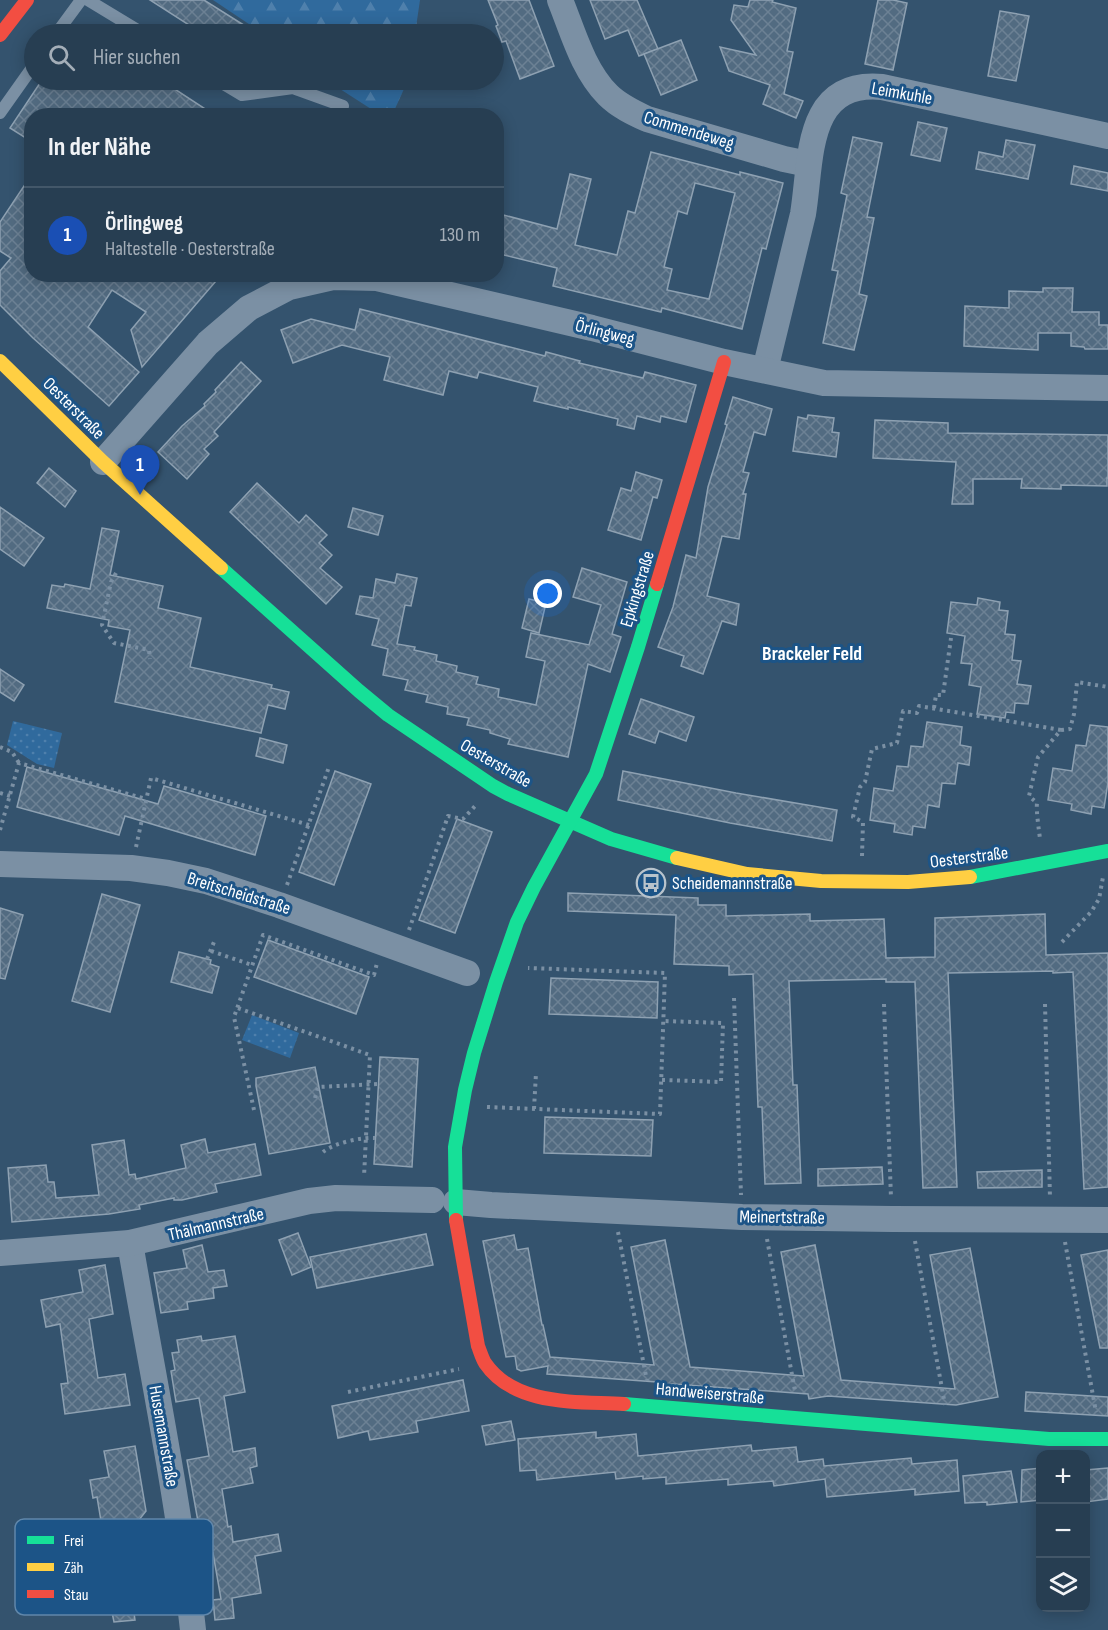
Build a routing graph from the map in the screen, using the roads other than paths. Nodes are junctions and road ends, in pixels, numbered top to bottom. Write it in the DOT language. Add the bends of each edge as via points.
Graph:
graph roads {
  1 [pos="27,0"];
  2 [pos="81,0"];
  3 [pos="88,0"];
  4 [pos="560,0"];
  5 [pos="63,24"];
  6 [pos="128,24"];
  7 [pos="0,35"];
  8 [pos="24,79"];
  9 [pos="234,90"];
  10 [pos="278,90"];
  11 [pos="299,90"];
  12 [pos="343,106"];
  13 [pos="0,113"];
  14 [pos="1108,136"];
  15 [pos="808,164"];
  16 [pos="311,282"];
  17 [pos="393,282"];
  18 [pos="0,361"];
  19 [pos="724,362"];
  20 [pos="765,370"];
  21 [pos="1108,388"];
  22 [pos="103,462"];
  23 [pos="570,822"];
  24 [pos="1108,851"];
  25 [pos="0,864"];
  26 [pos="467,973"];
  27 [pos="444,1201"];
  28 [pos="1108,1220"];
  29 [pos="130,1243"];
  30 [pos="0,1253"];
  31 [pos="1105,1439"];
  32 [pos="178,1519"];
  33 [pos="192,1615"];
  34 [pos="194,1630"];
  1 -- 7 [label="main road"];
  2 -- 5 [label="lane"];
  3 -- 6 [label="lane"];
  4 -- 15 [label="street, Commendeweg" via="594,78 627,110"];
  8 -- 13 [label="lane"];
  9 -- 10 [label="lane" via="242,95"];
  11 -- 12 [label="lane"];
  14 -- 15 [label="street, Leimkuhle" via="866,86 849,89 827,106 815,132"];
  15 -- 20 [label="street, Leimkuhle" via="803,214"];
  16 -- 22 [label="street, Örlingweg" via="289,287 249,308 208,343"];
  17 -- 19 [label="street, Örlingweg"];
  18 -- 22 [label="main road, Oesterstraße"];
  19 -- 20 [label="street, Örlingweg"];
  19 -- 23 [label="main road, Epkingstraße" via="596,774"];
  20 -- 21 [label="street, Örlingweg" via="824,383"];
  22 -- 23 [label="main road, Oesterstraße" via="388,715 493,786"];
  23 -- 24 [label="main road, Oesterstraße" via="611,839 687,861 747,874 821,881 908,882 977,876"];
  23 -- 27 [label="main road" via="517,922 485,1013 465,1090"];
  25 -- 26 [label="street, Breitscheidstraße" via="131,868 206,881"];
  27 -- 28 [label="street, Meinertstraße" via="742,1217"];
  27 -- 29 [label="street, Thälmannstraße" via="309,1201"];
  27 -- 31 [label="main road, Handweiserstraße" via="456,1225 478,1346 485,1364 506,1385 535,1397 1049,1439"];
  29 -- 30 [label="street, Thälmannstraße"];
  29 -- 32 [label="street, Husemannstraße"];
  33 -- 34 [label="street, Husemannstraße"];
}
